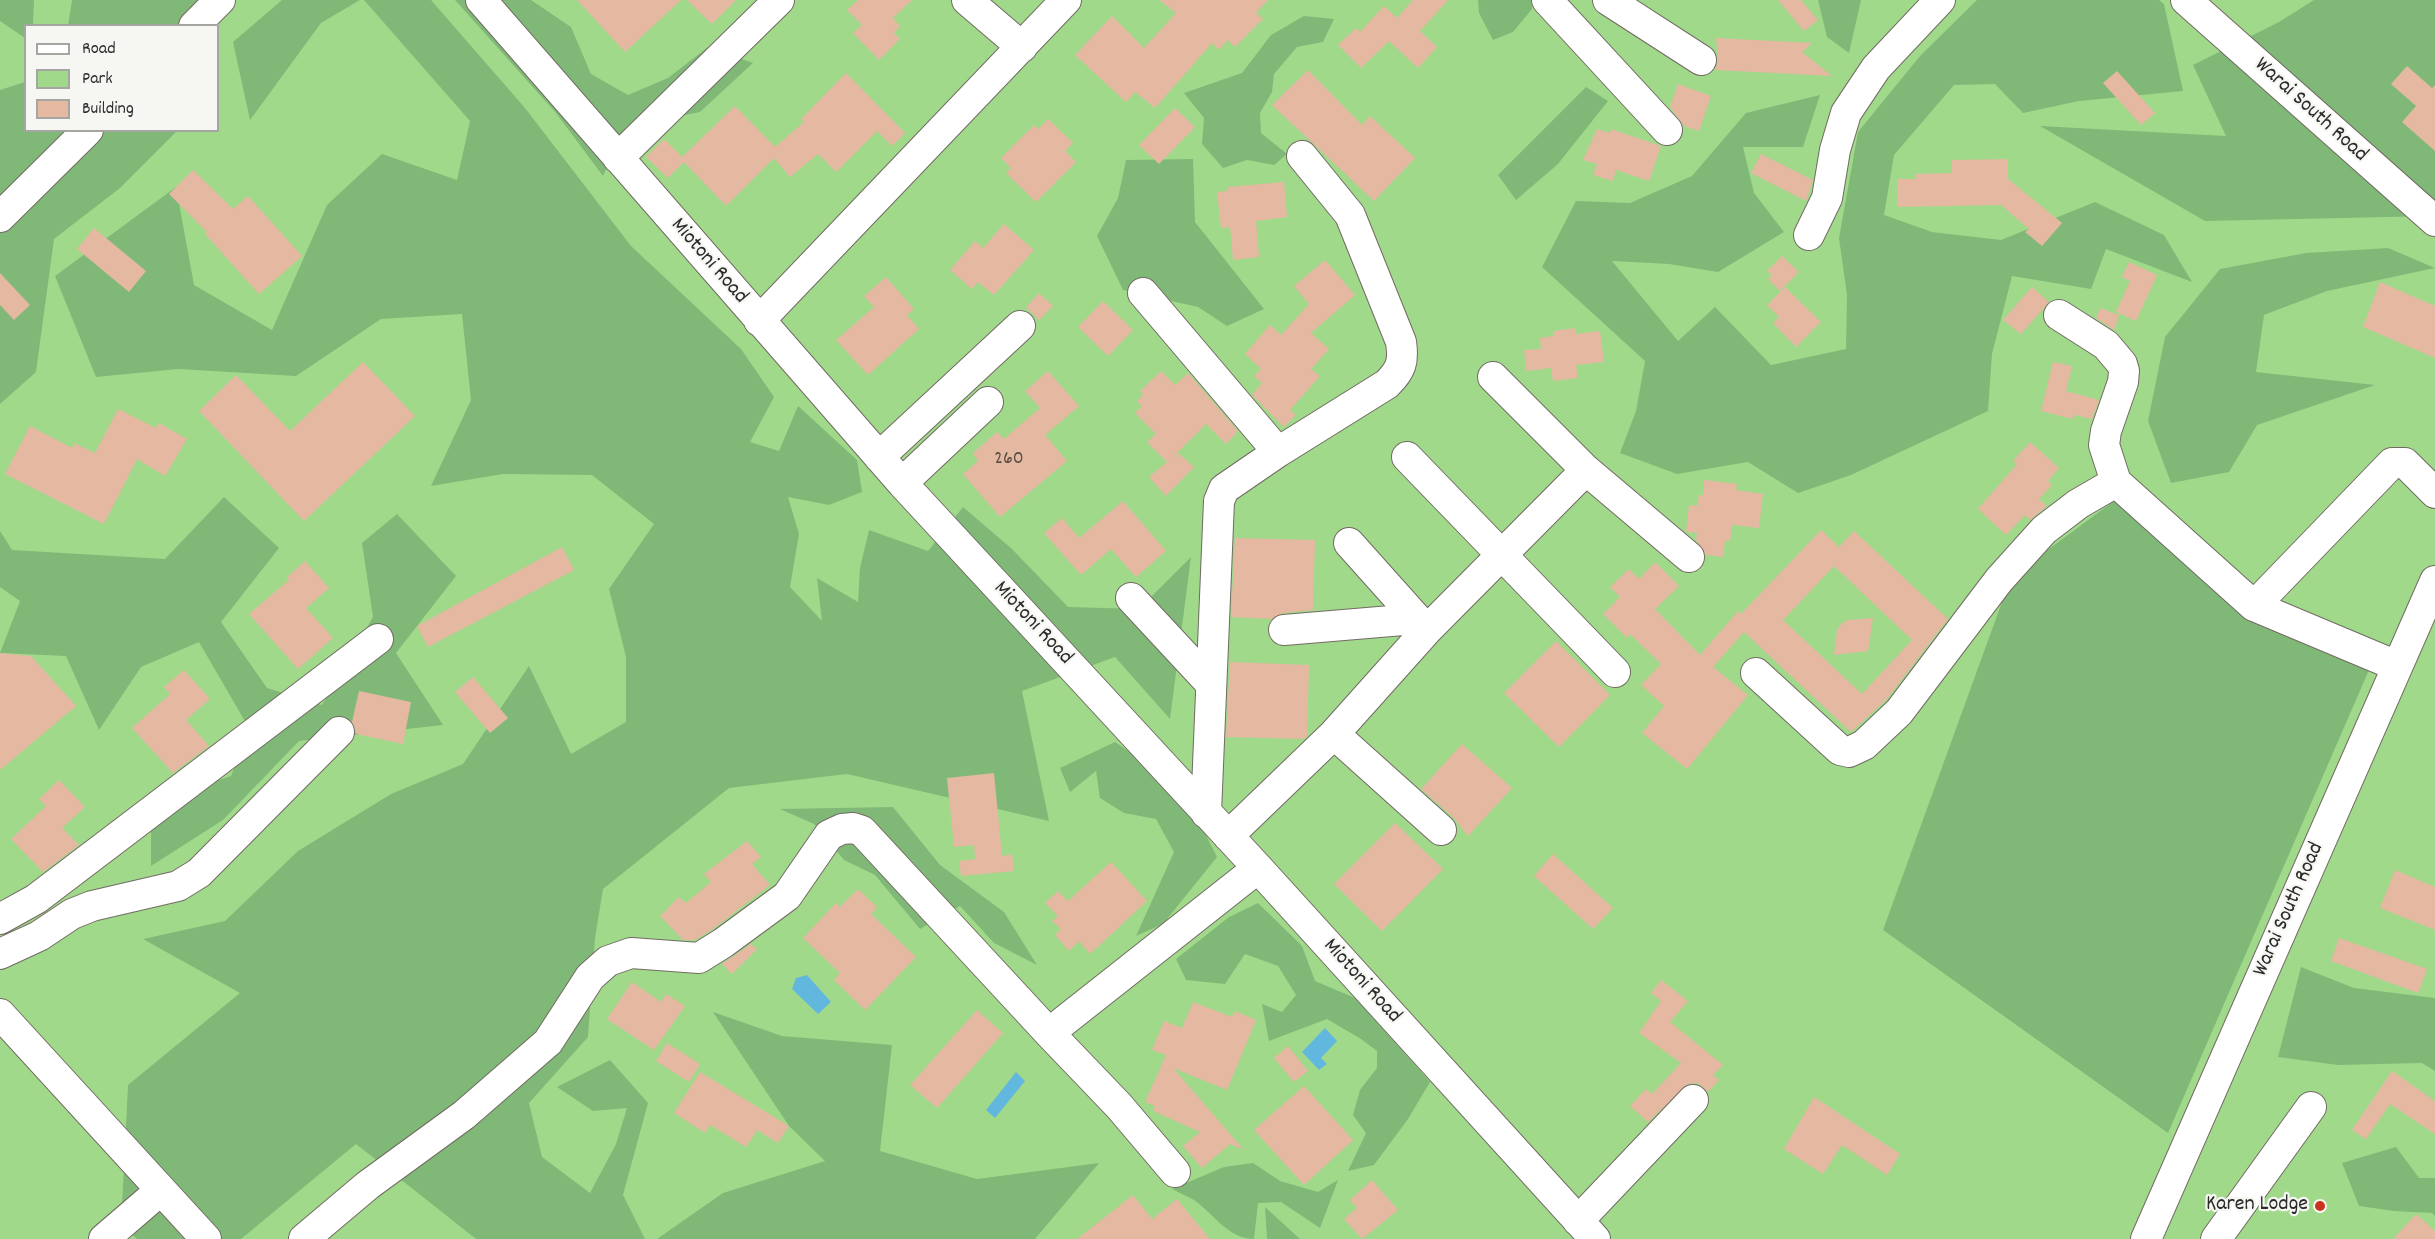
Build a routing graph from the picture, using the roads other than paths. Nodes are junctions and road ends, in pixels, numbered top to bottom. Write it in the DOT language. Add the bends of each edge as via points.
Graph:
graph roads {
  1 [pos="220,0"];
  2 [pos="481,0"];
  3 [pos="780,0"];
  4 [pos="967,0"];
  5 [pos="1066,0"];
  6 [pos="1547,0"];
  7 [pos="1608,0"];
  8 [pos="1940,0"];
  9 [pos="2186,0"];
  10 [pos="196,24"];
  11 [pos="1022,47"];
  12 [pos="1701,60"];
  13 [pos="1668,130"];
  14 [pos="86,132"];
  15 [pos="1302,156"];
  16 [pos="618,158"];
  17 [pos="0,217"];
  18 [pos="2435,221"];
  19 [pos="1809,235"];
  20 [pos="1143,293"];
  21 [pos="2060,315"];
  22 [pos="759,321"];
  23 [pos="1020,326"];
  24 [pos="1492,377"];
  25 [pos="988,402"];
  26 [pos="1278,452"];
  27 [pos="879,457"];
  28 [pos="1407,457"];
  29 [pos="1586,470"];
  30 [pos="2116,482"];
  31 [pos="902,483"];
  32 [pos="2435,493"];
  33 [pos="1349,543"];
  34 [pos="1502,555"];
  35 [pos="1689,557"];
  36 [pos="2435,581"];
  37 [pos="1131,598"];
  38 [pos="2254,606"];
  39 [pos="1421,625"];
  40 [pos="1284,630"];
  41 [pos="378,639"];
  42 [pos="2397,666"];
  43 [pos="1615,672"];
  44 [pos="1756,673"];
  45 [pos="1210,683"];
  46 [pos="339,732"];
  47 [pos="1334,734"];
  48 [pos="1206,813"];
  49 [pos="1441,830"];
  50 [pos="1228,837"];
  51 [pos="1258,868"];
  52 [pos="0,919"];
  53 [pos="0,954"];
  54 [pos="0,1014"];
  55 [pos="1049,1033"];
  56 [pos="1693,1100"];
  57 [pos="2311,1107"];
  58 [pos="1174,1172"];
  59 [pos="161,1190"];
  60 [pos="1586,1230"];
  61 [pos="104,1239"];
  62 [pos="206,1239"];
  63 [pos="304,1239"];
  64 [pos="2146,1239"];
  65 [pos="2216,1239"];
  1 -- 10 [label="street"];
  2 -- 16 [label="street, Miotoni Road"];
  3 -- 16 [label="street"];
  4 -- 11 [label="street"];
  5 -- 11 [label="street"];
  6 -- 13 [label="street"];
  7 -- 12 [label="street"];
  8 -- 19 [label="street" via="1876,68 1846,113 1834,150 1827,198"];
  9 -- 18 [label="street, Warai South Road"];
  11 -- 22 [label="street"];
  14 -- 17 [label="street"];
  15 -- 26 [label="street" via="1350,215 1401,342 1403,359 1399,372 1387,384"];
  16 -- 22 [label="street, Miotoni Road"];
  20 -- 26 [label="street"];
  21 -- 30 [label="street" via="2106,345 2122,363 2124,371 2104,445"];
  22 -- 27 [label="street, Miotoni Road"];
  23 -- 27 [label="street"];
  24 -- 29 [label="street"];
  25 -- 31 [label="street"];
  26 -- 45 [label="street" via="1230,485 1219,501"];
  27 -- 31 [label="street, Miotoni Road"];
  28 -- 34 [label="street"];
  29 -- 34 [label="street"];
  29 -- 35 [label="street"];
  30 -- 38 [label="street"];
  30 -- 44 [label="street" via="2044,530 1999,580 1899,712 1856,750 1840,750"];
  31 -- 48 [label="street, Miotoni Road"];
  32 -- 38 [label="street" via="2405,463 2392,464"];
  33 -- 39 [label="street"];
  34 -- 39 [label="street"];
  34 -- 43 [label="street"];
  36 -- 42 [label="street, Warai South Road"];
  37 -- 45 [label="street"];
  38 -- 42 [label="street"];
  39 -- 40 [label="street"];
  39 -- 47 [label="street"];
  41 -- 52 [label="street" via="36,899"];
  42 -- 64 [label="street, Warai South Road"];
  45 -- 48 [label="street"];
  46 -- 53 [label="street" via="199,873 178,886 72,914 39,936"];
  47 -- 49 [label="street"];
  47 -- 50 [label="street"];
  48 -- 50 [label="street, Miotoni Road"];
  50 -- 51 [label="street, Miotoni Road"];
  51 -- 55 [label="street"];
  51 -- 60 [label="street, Miotoni Road"];
  54 -- 59 [label="street"];
  55 -- 58 [label="street" via="1119,1106"];
  55 -- 63 [label="street" via="862,831 842,829 829,835 787,896 699,958 631,952 608,962 590,977 548,1042 464,1115 368,1185"];
  56 -- 60 [label="street"];
  57 -- 65 [label="street"];
  59 -- 61 [label="street"];
  59 -- 62 [label="street"];
}
